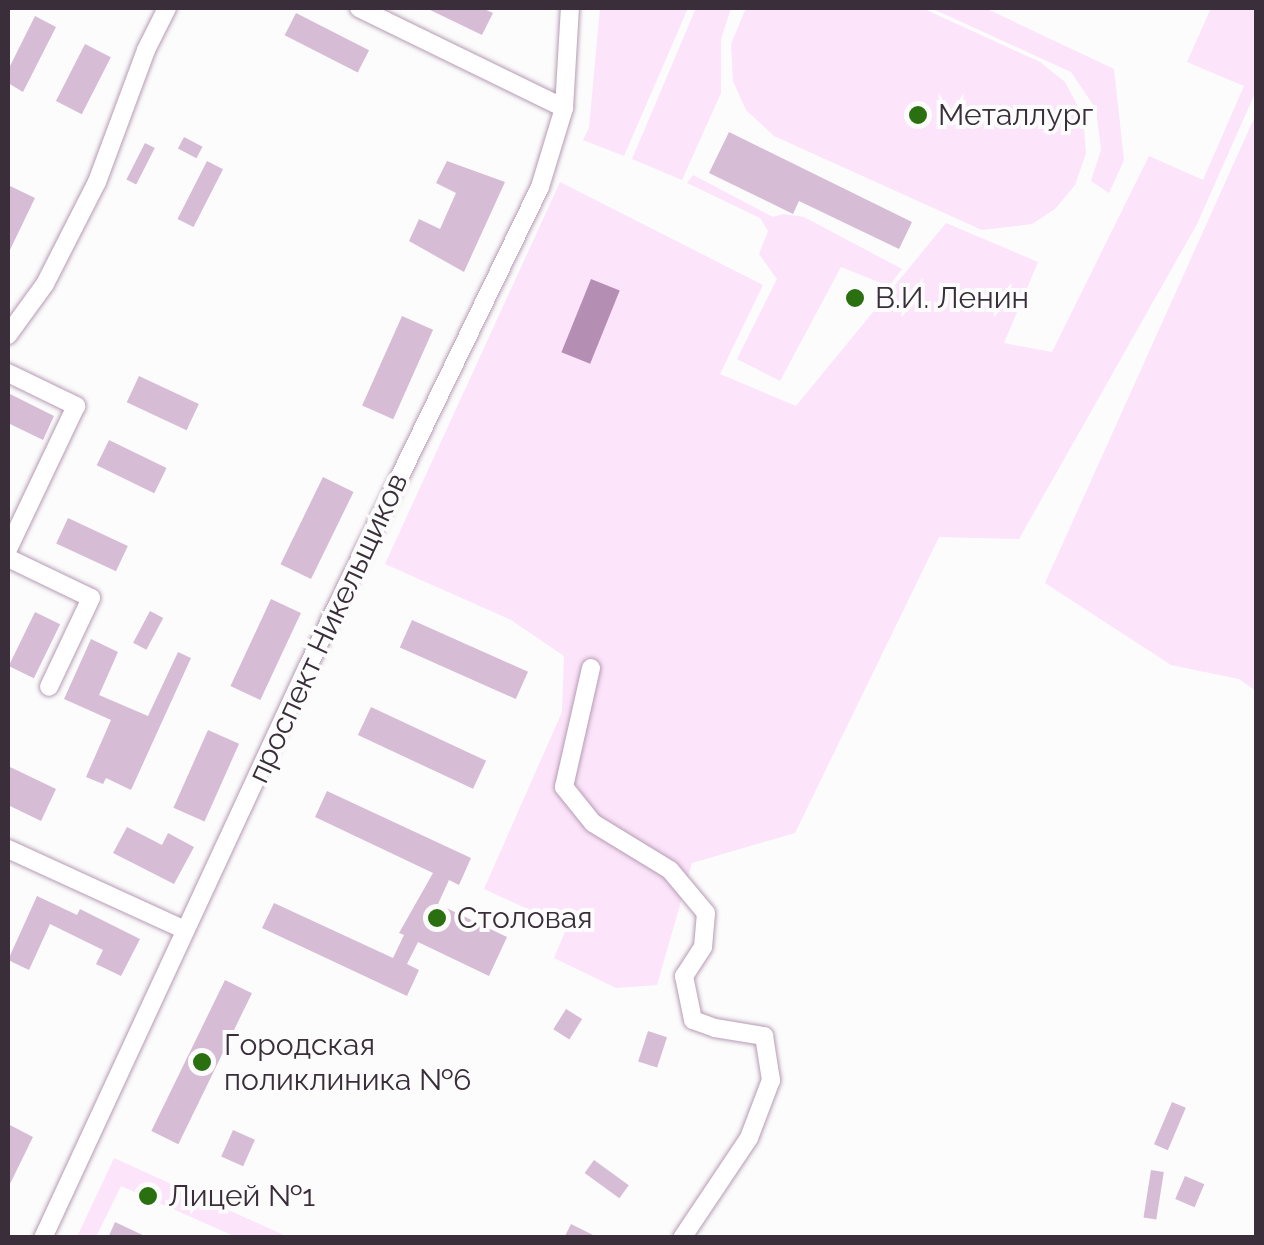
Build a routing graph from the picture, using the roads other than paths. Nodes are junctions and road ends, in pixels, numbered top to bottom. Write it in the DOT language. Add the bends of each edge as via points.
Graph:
graph roads {
  1 [pos="167,8"];
  2 [pos="359,8"];
  3 [pos="570,8"];
  4 [pos="564,108"];
  5 [pos="8,335"];
  6 [pos="8,374"];
  7 [pos="8,549"];
  8 [pos="8,558"];
  9 [pos="591,668"];
  10 [pos="49,687"];
  11 [pos="8,848"];
  12 [pos="185,930"];
  13 [pos="43,1238"];
  14 [pos="682,1238"];
  1 -- 5 [label="street" via="92,191 45,284"];
  2 -- 4 [label="street"];
  3 -- 4 [label="street, проспект Никельщиков"];
  4 -- 12 [label="street, проспект Никельщиков" via="540,187"];
  6 -- 7 [label="street" via="76,406"];
  8 -- 10 [label="street" via="91,598"];
  9 -- 14 [label="street" via="564,787 593,823 670,870 706,913 704,947 684,976 693,1020 764,1036 771,1080 749,1138"];
  11 -- 12 [label="street"];
  12 -- 13 [label="street, проспект Никельщиков"];
}
